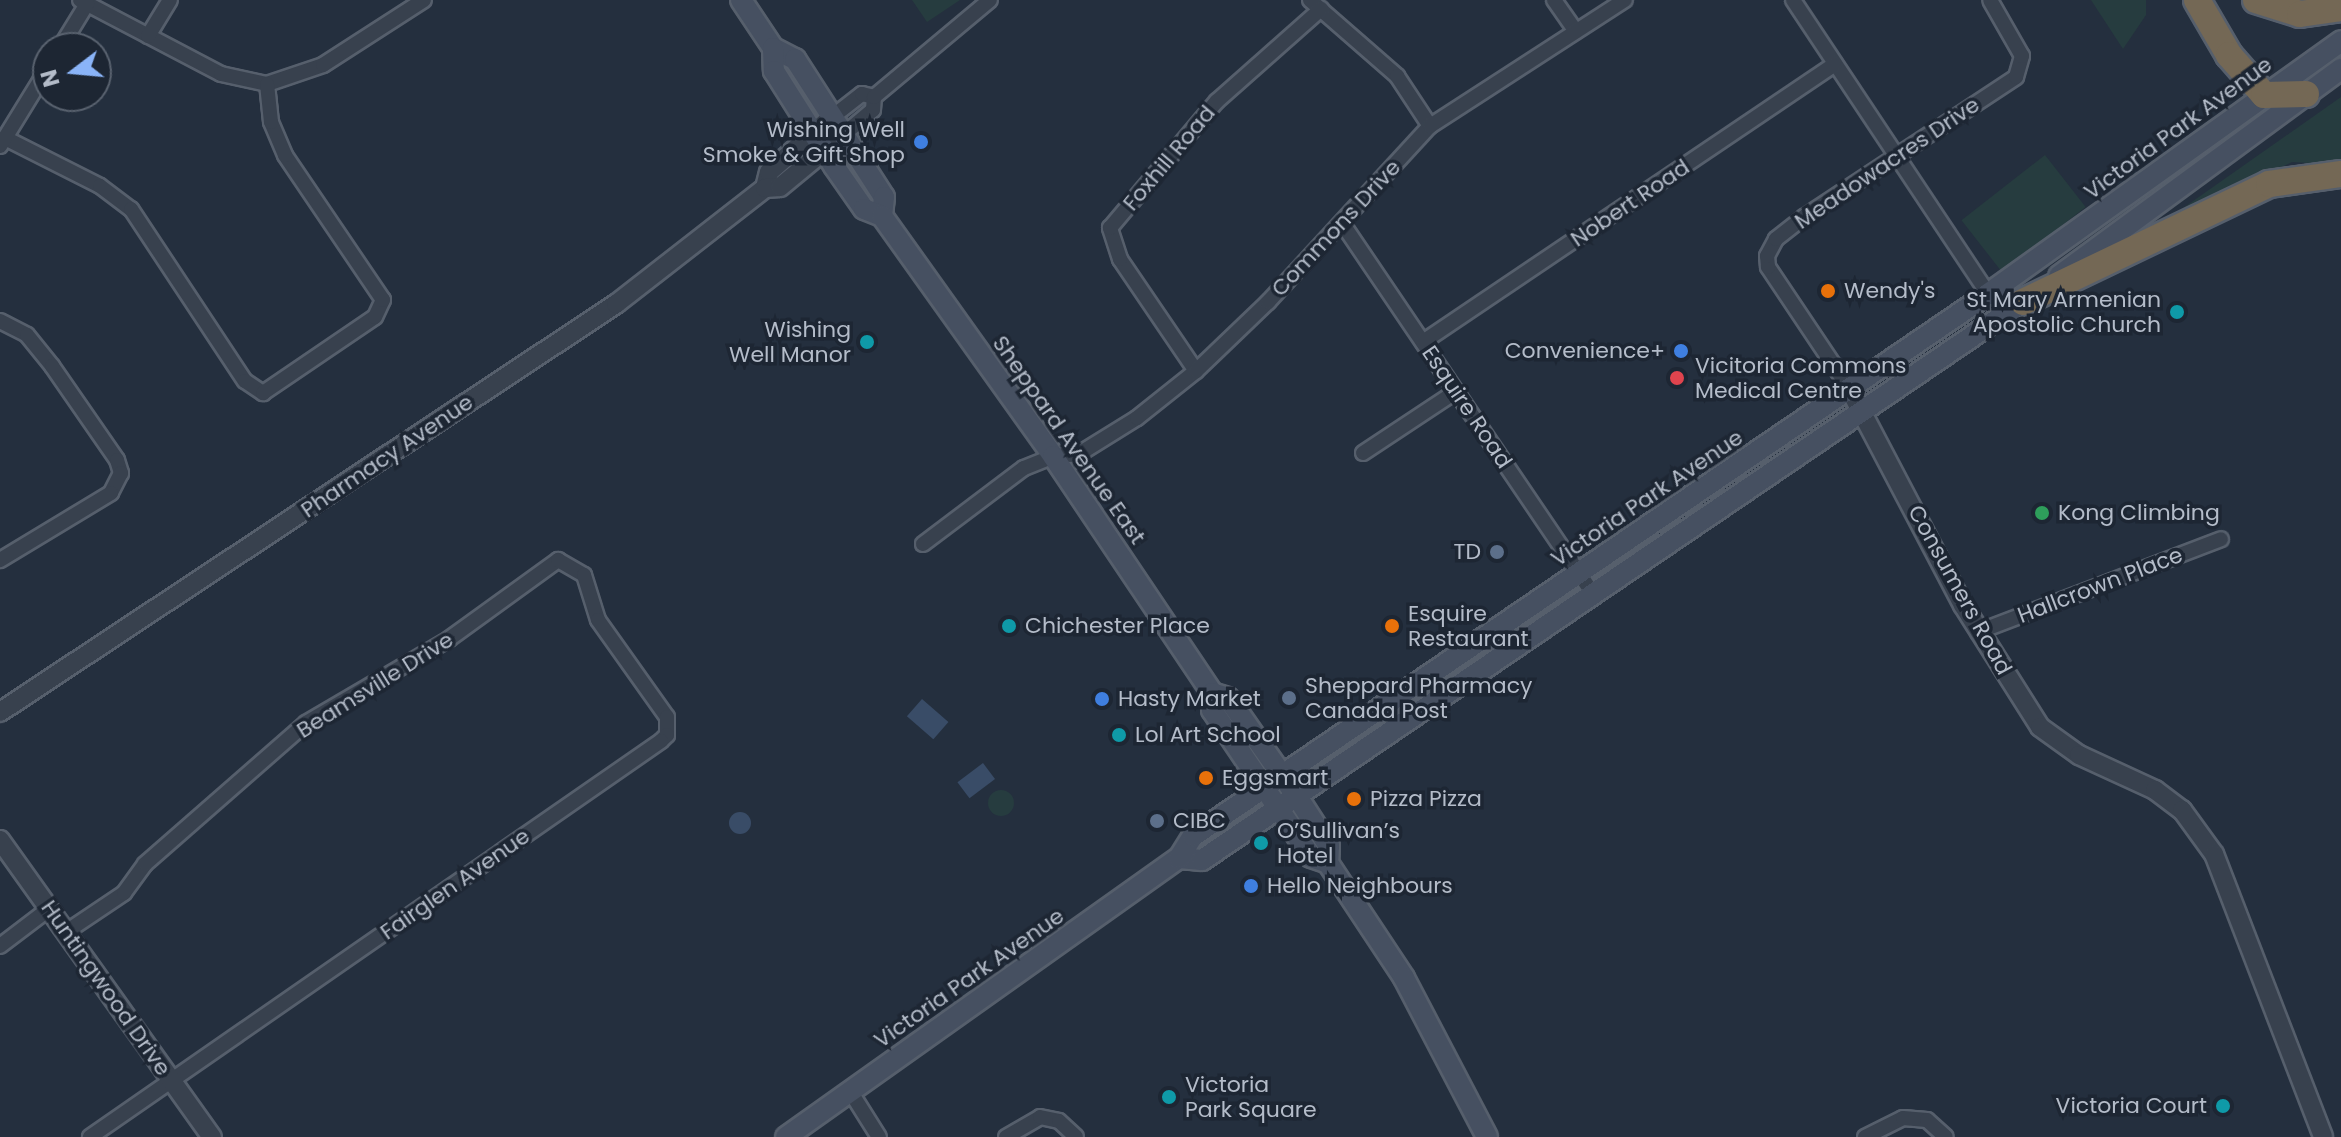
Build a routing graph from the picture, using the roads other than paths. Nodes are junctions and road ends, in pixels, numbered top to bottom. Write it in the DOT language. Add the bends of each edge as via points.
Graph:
graph roads {
  1 [pos="170,0"];
  2 [pos="424,0"];
  3 [pos="741,0"];
  4 [pos="990,0"];
  5 [pos="1554,0"];
  6 [pos="1625,0"];
  7 [pos="1793,0"];
  8 [pos="1990,0"];
  9 [pos="2197,0"];
  10 [pos="2256,0"];
  11 [pos="83,2"];
  12 [pos="1315,4"];
  13 [pos="2341,8"];
  14 [pos="1576,31"];
  15 [pos="68,32"];
  16 [pos="148,36"];
  17 [pos="2341,41"];
  18 [pos="773,48"];
  19 [pos="1835,64"];
  20 [pos="2341,69"];
  21 [pos="267,84"];
  22 [pos="32,94"];
  23 [pos="2306,94"];
  24 [pos="2264,95"];
  25 [pos="874,97"];
  26 [pos="1430,126"];
  27 [pos="837,127"];
  28 [pos="2,142"];
  29 [pos="819,142"];
  30 [pos="1897,157"];
  31 [pos="2341,174"];
  32 [pos="882,216"];
  33 [pos="1342,223"];
  34 [pos="1988,294"];
  35 [pos="2023,302"];
  36 [pos="0,321"];
  37 [pos="1423,342"];
  38 [pos="1196,371"];
  39 [pos="1849,388"];
  40 [pos="1455,392"];
  41 [pos="1864,411"];
  42 [pos="1363,453"];
  43 [pos="1053,456"];
  44 [pos="2221,539"];
  45 [pos="923,544"];
  46 [pos="0,560"];
  47 [pos="1579,572"];
  48 [pos="584,575"];
  49 [pos="1592,592"];
  50 [pos="1978,632"];
  51 [pos="0,712"];
  52 [pos="1274,780"];
  53 [pos="1288,802"];
  54 [pos="0,840"];
  55 [pos="1179,858"];
  56 [pos="50,908"];
  57 [pos="66,932"];
  58 [pos="0,946"];
  59 [pos="172,1080"];
  60 [pos="850,1091"];
  61 [pos="90,1137"];
  62 [pos="212,1137"];
  63 [pos="786,1137"];
  64 [pos="879,1137"];
  65 [pos="1006,1137"];
  66 [pos="1076,1137"];
  67 [pos="1487,1137"];
  68 [pos="1865,1137"];
  69 [pos="1946,1137"];
  70 [pos="2323,1137"];
  1 -- 16 [label="street"];
  2 -- 21 [label="street" via="323,65"];
  3 -- 18 [label="main road, Sheppard Avenue East"];
  4 -- 25 [label="street, Pharmacy Avenue"];
  5 -- 14 [label="street"];
  6 -- 14 [label="street, Commons Drive"];
  7 -- 19 [label="street"];
  8 -- 30 [label="street, Meadowacres Drive" via="2019,47 2016,77"];
  9 -- 24 [label="highway" via="2229,55"];
  10 -- 13 [label="highway" via="2283,12"];
  11 -- 15 [label="street"];
  11 -- 16 [label="street"];
  12 -- 26 [label="street" via="1397,76"];
  12 -- 38 [label="street, Foxhill Road" via="1217,101 1110,228 1120,259"];
  14 -- 26 [label="street, Commons Drive"];
  16 -- 21 [label="street" via="221,74"];
  17 -- 24 [label="main road, Victoria Park Avenue"];
  18 -- 27 [label="main road, Sheppard Avenue East" via="795,59"];
  18 -- 29 [label="main road, Sheppard Avenue East" via="774,71"];
  19 -- 30 [label="street"];
  19 -- 37 [label="street, Nobert Road"];
  20 -- 23 [label="main road, Victoria Park Avenue"];
  21 -- 28 [label="street" via="271,122 285,155 383,300 375,317 263,393 245,381 131,209 100,186"];
  22 -- 28 [label="street"];
  23 -- 24 [label="highway"];
  23 -- 35 [label="main road, Victoria Park Avenue"];
  24 -- 34 [label="main road, Victoria Park Avenue"];
  25 -- 27 [label="street, Pharmacy Avenue" via="873,110"];
  25 -- 27 [label="street, Pharmacy Avenue" via="862,94"];
  26 -- 33 [label="street, Commons Drive"];
  27 -- 29 [label="street, Pharmacy Avenue"];
  27 -- 32 [label="main road, Sheppard Avenue East" via="884,197"];
  29 -- 32 [label="main road, Sheppard Avenue East" via="864,209"];
  29 -- 51 [label="street, Pharmacy Avenue" via="769,172 765,188 616,304"];
  30 -- 34 [label="street"];
  30 -- 39 [label="street, Meadowacres Drive" via="1804,217 1776,239 1767,256 1768,267"];
  31 -- 35 [label="highway" via="2269,184"];
  32 -- 43 [label="main road, Sheppard Avenue East"];
  33 -- 37 [label="street, Esquire Road"];
  33 -- 38 [label="street, Commons Drive"];
  34 -- 39 [label="main road, Victoria Park Avenue"];
  35 -- 41 [label="main road, Victoria Park Avenue"];
  36 -- 46 [label="street" via="27,335 52,366 121,473 111,493"];
  37 -- 40 [label="street, Esquire Road"];
  38 -- 43 [label="street, Commons Drive" via="1090,448"];
  39 -- 41 [label="street, Meadowacres Drive"];
  39 -- 47 [label="main road, Victoria Park Avenue"];
  40 -- 42 [label="street"];
  40 -- 47 [label="street, Esquire Road"];
  41 -- 49 [label="main road, Victoria Park Avenue"];
  41 -- 50 [label="street, Consumers Road"];
  43 -- 45 [label="street" via="1024,468"];
  43 -- 52 [label="main road, Sheppard Avenue East" via="1212,693 1228,698"];
  44 -- 50 [label="street, Hallcrown Place"];
  47 -- 49 [label="street, Esquire Road"];
  47 -- 52 [label="main road, Victoria Park Avenue"];
  48 -- 57 [label="street, Beamsville Drive" via="558,560 468,627 306,723 145,864 124,893"];
  48 -- 59 [label="street, Fairglen Avenue" via="591,607 667,717 667,735"];
  49 -- 53 [label="main road, Victoria Park Avenue"];
  50 -- 70 [label="street, Consumers Road" via="2040,727 2079,755 2155,790 2182,810 2214,854"];
  52 -- 53 [label="main road, Sheppard Avenue East"];
  52 -- 55 [label="main road, Victoria Park Avenue" via="1193,836"];
  53 -- 55 [label="main road, Victoria Park Avenue" via="1202,860"];
  53 -- 67 [label="main road, Sheppard Avenue East" via="1311,857 1328,863 1404,978"];
  54 -- 56 [label="street, Huntingwood Drive"];
  55 -- 60 [label="main road, Victoria Park Avenue"];
  56 -- 57 [label="street, Huntingwood Drive"];
  56 -- 58 [label="street"];
  57 -- 59 [label="street, Huntingwood Drive"];
  59 -- 61 [label="street, Fairglen Avenue"];
  59 -- 62 [label="street, Huntingwood Drive"];
  60 -- 63 [label="main road, Victoria Park Avenue"];
  60 -- 64 [label="street"];
  65 -- 66 [label="street" via="1040,1117 1059,1121"];
  68 -- 69 [label="street" via="1903,1118 1927,1120"];
}
